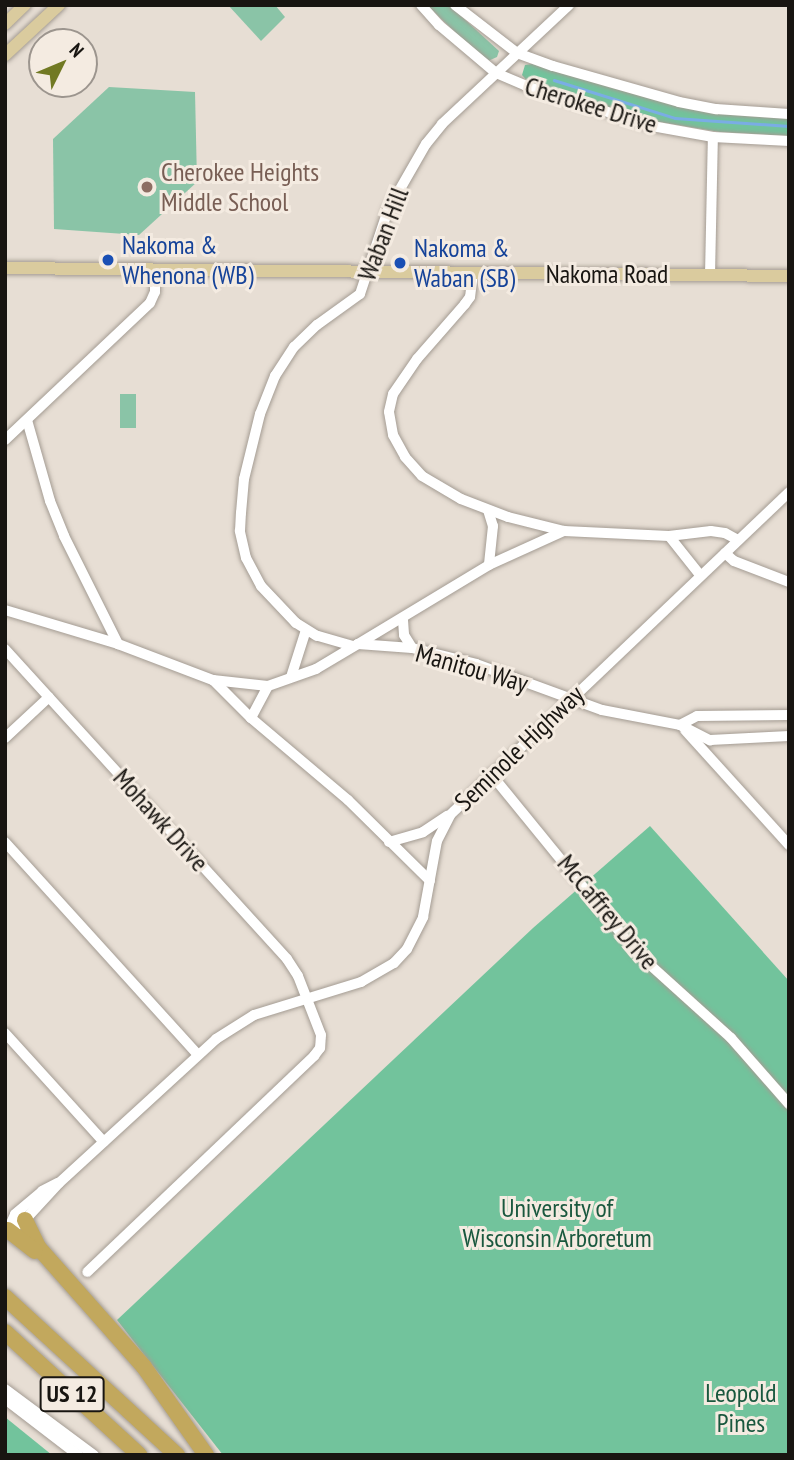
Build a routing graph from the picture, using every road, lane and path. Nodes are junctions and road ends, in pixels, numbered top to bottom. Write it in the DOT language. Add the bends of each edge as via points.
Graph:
graph roads {
  1 [pos="26,5"];
  2 [pos="59,5"];
  3 [pos="421,5"];
  4 [pos="455,5"];
  5 [pos="569,5"];
  6 [pos="5,24"];
  7 [pos="517,53"];
  8 [pos="5,55"];
  9 [pos="496,73"];
  10 [pos="789,114"];
  11 [pos="713,137"];
  12 [pos="789,141"];
  13 [pos="5,268"];
  14 [pos="155,272"];
  15 [pos="369,273"];
  16 [pos="473,274"];
  17 [pos="710,275"];
  18 [pos="789,276"];
  19 [pos="27,420"];
  20 [pos="5,440"];
  21 [pos="789,492"];
  22 [pos="488,510"];
  23 [pos="564,531"];
  24 [pos="669,536"];
  25 [pos="738,541"];
  26 [pos="725,553"];
  27 [pos="489,565"];
  28 [pos="700,575"];
  29 [pos="789,582"];
  30 [pos="5,610"];
  31 [pos="403,620"];
  32 [pos="306,630"];
  33 [pos="118,644"];
  34 [pos="356,645"];
  35 [pos="412,648"];
  36 [pos="5,649"];
  37 [pos="291,677"];
  38 [pos="212,680"];
  39 [pos="268,686"];
  40 [pos="49,697"];
  41 [pos="569,699"];
  42 [pos="789,715"];
  43 [pos="251,719"];
  44 [pos="680,725"];
  45 [pos="789,736"];
  46 [pos="5,738"];
  47 [pos="491,774"];
  48 [pos="450,815"];
  49 [pos="5,842"];
  50 [pos="389,842"];
  51 [pos="789,845"];
  52 [pos="430,881"];
  53 [pos="307,998"];
  54 [pos="5,1033"];
  55 [pos="198,1055"];
  56 [pos="789,1104"];
  57 [pos="104,1142"];
  58 [pos="59,1183"];
  59 [pos="25,1220"];
  60 [pos="6,1230"];
  61 [pos="87,1272"];
  62 [pos="74,1290"];
  63 [pos="5,1297"];
  64 [pos="5,1332"];
  65 [pos="5,1389"];
  66 [pos="5,1399"];
  67 [pos="78,1455"];
  68 [pos="94,1455"];
  69 [pos="139,1455"];
  70 [pos="177,1455"];
  71 [pos="206,1455"];
  1 -- 6 [label="main road"];
  2 -- 8 [label="main road"];
  3 -- 9 [label="street, Cherokee Drive"];
  4 -- 7 [label="street, Cherokee Drive"];
  5 -- 7 [label="street, Waban Hill"];
  7 -- 9 [label="street, Waban Hill"];
  7 -- 10 [label="street, Cherokee Drive" via="679,103"];
  9 -- 11 [label="street, Cherokee Drive" via="532,89 652,126"];
  9 -- 15 [label="street, Waban Hill" via="442,124 408,171 388,210"];
  11 -- 12 [label="street, Cherokee Drive"];
  11 -- 17 [label="street"];
  13 -- 14 [label="main road, Nakoma Road"];
  14 -- 15 [label="main road, Nakoma Road"];
  14 -- 19 [label="street" via="150,303"];
  15 -- 16 [label="main road, Nakoma Road"];
  15 -- 32 [label="street, Waban Hill" via="354,300 303,336 282,363 260,414 244,480 240,531 246,558 267,595"];
  16 -- 17 [label="main road, Nakoma Road"];
  16 -- 22 [label="street" via="470,297 398,386 389,423 401,451 430,482"];
  17 -- 18 [label="main road, Nakoma Road"];
  19 -- 20 [label="street"];
  19 -- 33 [label="street" via="59,524"];
  21 -- 25 [label="street, Seminole Highway"];
  22 -- 23 [label="street"];
  22 -- 27 [label="street" via="493,526"];
  23 -- 24 [label="street"];
  23 -- 27 [label="street"];
  24 -- 25 [label="street" via="711,531"];
  24 -- 28 [label="street"];
  25 -- 26 [label="street, Seminole Highway"];
  26 -- 28 [label="street, Seminole Highway"];
  26 -- 29 [label="street" via="734,561"];
  27 -- 31 [label="street"];
  28 -- 41 [label="street, Seminole Highway"];
  30 -- 33 [label="street"];
  31 -- 34 [label="street"];
  31 -- 35 [label="street" via="404,635"];
  32 -- 34 [label="street, Waban Hill"];
  32 -- 37 [label="street"];
  33 -- 38 [label="street"];
  34 -- 35 [label="street, Manitou Way"];
  34 -- 37 [label="street"];
  35 -- 41 [label="street, Manitou Way" via="476,664"];
  36 -- 40 [label="street, Mohawk Drive"];
  37 -- 39 [label="street"];
  38 -- 39 [label="street"];
  38 -- 43 [label="street"];
  39 -- 43 [label="street"];
  40 -- 46 [label="street"];
  40 -- 53 [label="street, Mohawk Drive" via="280,950"];
  41 -- 44 [label="street, Manitou Way"];
  41 -- 47 [label="street, Seminole Highway"];
  42 -- 44 [label="street, Manitou Way" via="697,716"];
  43 -- 50 [label="street" via="323,777"];
  44 -- 45 [label="street, Manitou Way" via="710,740"];
  44 -- 51 [label="street"];
  47 -- 48 [label="street, Seminole Highway"];
  47 -- 56 [label="street, McCaffrey Drive" via="638,954 731,1038"];
  48 -- 50 [label="street" via="423,832"];
  48 -- 52 [label="street, Seminole Highway" via="437,841"];
  49 -- 55 [label="street"];
  50 -- 52 [label="street"];
  52 -- 53 [label="street, Seminole Highway" via="415,936 394,963 361,982"];
  53 -- 55 [label="street, Seminole Highway" via="254,1015"];
  53 -- 61 [label="street, Mohawk Drive" via="321,1035 320,1048"];
  54 -- 57 [label="street"];
  55 -- 57 [label="street, Seminole Highway"];
  57 -- 58 [label="street, Seminole Highway"];
  58 -- 59 [label="street, Seminole Highway"];
  58 -- 60 [label="street, Seminole Highway" via="15,1213"];
  59 -- 60 [label="street, Seminole Highway"];
  59 -- 62 [label="highway" via="33,1239"];
  60 -- 62 [label="highway"];
  62 -- 71 [label="highway" via="144,1367"];
  63 -- 70 [label="highway, US 12"];
  64 -- 69 [label="highway, US 12"];
  65 -- 68 [label="street"];
  66 -- 67 [label="street"];
}
